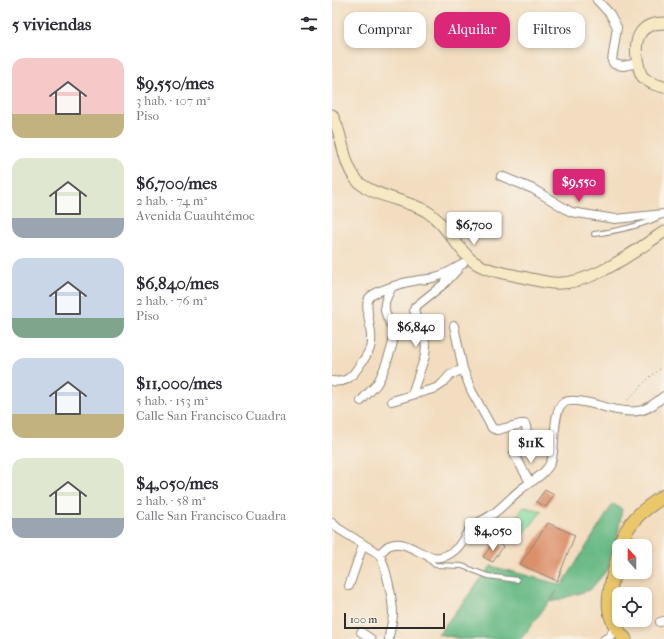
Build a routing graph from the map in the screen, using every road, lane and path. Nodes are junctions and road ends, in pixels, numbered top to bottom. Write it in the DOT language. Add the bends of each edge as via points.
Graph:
graph roads {
  1 [pos="597,0"];
  2 [pos="664,23"];
  3 [pos="638,63"];
  4 [pos="664,87"];
  5 [pos="332,115"];
  6 [pos="501,176"];
  7 [pos="664,215"];
  8 [pos="664,232"];
  9 [pos="594,234"];
  10 [pos="466,261"];
  11 [pos="392,287"];
  12 [pos="454,326"];
  13 [pos="664,366"];
  14 [pos="464,369"];
  15 [pos="332,381"];
  16 [pos="412,394"];
  17 [pos="664,396"];
  18 [pos="361,400"];
  19 [pos="392,401"];
  20 [pos="617,410"];
  21 [pos="530,482"];
  22 [pos="662,501"];
  23 [pos="332,523"];
  24 [pos="623,539"];
  25 [pos="362,545"];
  26 [pos="379,554"];
  27 [pos="426,556"];
  28 [pos="613,579"];
  29 [pos="516,580"];
  30 [pos="349,586"];
  31 [pos="612,620"];
  32 [pos="614,627"];
  33 [pos="615,627"];
  34 [pos="361,632"];
  35 [pos="371,639"];
  36 [pos="389,639"];
  37 [pos="604,639"];
  38 [pos="625,639"];
  1 -- 3 [label="street" via="610,14 617,27 612,61 623,66"];
  2 -- 3 [label="main road" via="654,23 642,31 637,41"];
  3 -- 4 [label="main road" via="643,76 650,83"];
  5 -- 10 [label="main road" via="355,178 371,190 427,212 440,223"];
  6 -- 7 [label="street" via="533,189 571,212 615,219"];
  7 -- 9 [label="lane" via="643,224"];
  8 -- 10 [label="main road" via="602,272 577,281 553,283 496,272"];
  10 -- 11 [label="street" via="435,278 414,280"];
  10 -- 16 [label="street" via="445,283 415,307 426,346"];
  11 -- 15 [label="street" via="368,299 366,308 370,319 370,349 354,374 344,381"];
  11 -- 18 [label="street" via="384,308 394,331 394,340 379,380"];
  12 -- 14 [label="street"];
  13 -- 20 [label="path"];
  14 -- 16 [label="street" via="450,375 436,388"];
  14 -- 21 [label="street" via="471,390 492,428 497,430 521,424 526,427 523,442 514,454"];
  16 -- 19 [label="street"];
  17 -- 20 [label="street" via="650,407 639,411"];
  20 -- 21 [label="street" via="590,403 564,403 559,408 551,461 540,475"];
  21 -- 27 [label="street" via="491,516 472,528 455,550 440,557"];
  22 -- 24 [label="main road" via="632,521"];
  23 -- 25 [label="street"];
  25 -- 26 [label="street"];
  25 -- 30 [label="street"];
  26 -- 27 [label="street" via="389,546 398,544 407,545"];
  26 -- 36 [label="street" via="383,561 392,604 393,616"];
  27 -- 29 [label="lane" via="435,565 462,566 488,576"];
  28 -- 31 [label="main road" via="608,602"];
  32 -- 37 [label="street" via="609,638"];
  33 -- 38 [label="main road"];
  34 -- 35 [label="street"];
}
